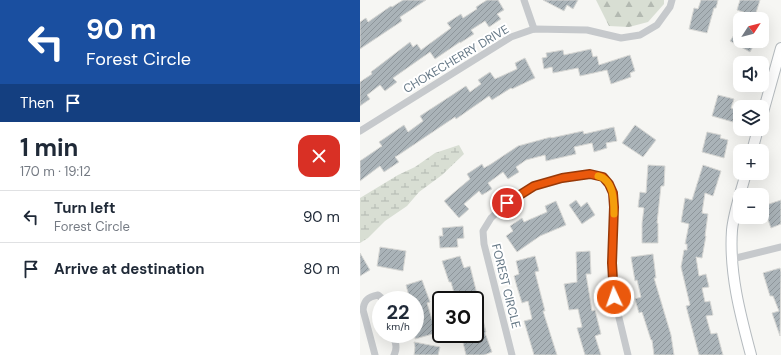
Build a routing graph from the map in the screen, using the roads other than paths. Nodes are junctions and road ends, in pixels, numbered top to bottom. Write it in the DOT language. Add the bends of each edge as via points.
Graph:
graph roads {
  1 [pos="524,0"];
  2 [pos="672,0"];
  3 [pos="534,29"];
  4 [pos="781,48"];
  5 [pos="766,100"];
  6 [pos="360,131"];
  7 [pos="744,180"];
  8 [pos="781,247"];
  9 [pos="732,258"];
  10 [pos="372,296"];
  11 [pos="361,310"];
  12 [pos="396,343"];
  13 [pos="375,355"];
  14 [pos="394,355"];
  15 [pos="512,355"];
  16 [pos="628,355"];
  17 [pos="750,355"];
  1 -- 3 [label="street"];
  2 -- 3 [label="street, CHOKECHERRY DRIVE" via="657,25 640,35 621,38 587,30"];
  3 -- 6 [label="street, CHOKECHERRY DRIVE" via="511,37"];
  4 -- 5 [label="street"];
  7 -- 9 [label="street" via="732,230"];
  8 -- 9 [label="street"];
  9 -- 17 [label="street" via="737,299"];
  10 -- 11 [label="street" via="367,299"];
  11 -- 13 [label="street"];
  12 -- 14 [label="street"];
  15 -- 16 [label="street, FOREST CIRCLE" via="484,244 484,232 491,218 507,203 534,186 590,174 603,177 613,193 614,297"];
}
